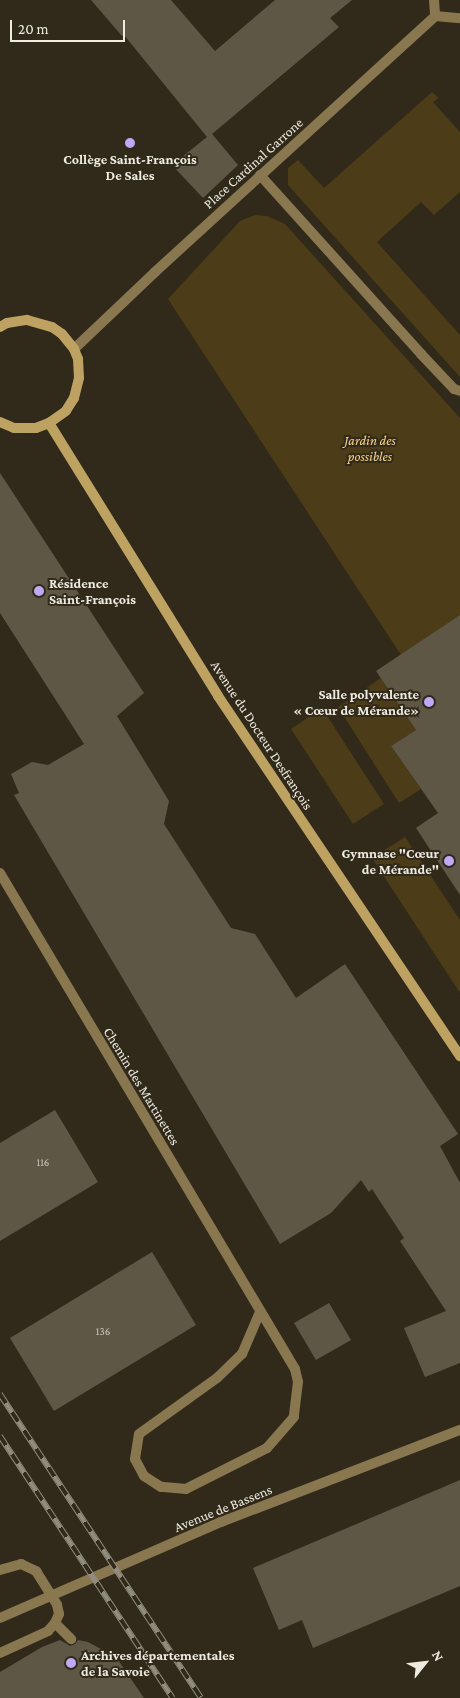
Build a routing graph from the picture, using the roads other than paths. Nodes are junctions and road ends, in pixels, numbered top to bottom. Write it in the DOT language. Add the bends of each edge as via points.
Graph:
graph roads {
  1 [pos="434,0"];
  2 [pos="436,16"];
  3 [pos="460,18"];
  4 [pos="260,175"];
  5 [pos="0,327"];
  6 [pos="74,349"];
  7 [pos="460,391"];
  8 [pos="0,422"];
  9 [pos="49,423"];
  10 [pos="0,873"];
  11 [pos="460,1056"];
  12 [pos="260,1312"];
  13 [pos="460,1430"];
  14 [pos="0,1570"];
  15 [pos="0,1618"];
  16 [pos="57,1619"];
  17 [pos="71,1639"];
  18 [pos="0,1653"];
  1 -- 2 [label="street"];
  2 -- 3 [label="street"];
  2 -- 4 [label="street, Place Cardinal Garrone"];
  4 -- 6 [label="street, Place Cardinal Garrone"];
  4 -- 7 [label="street" via="421,354 454,389"];
  5 -- 6 [label="main road" via="27,320 52,327"];
  6 -- 9 [label="main road" via="79,378 74,398 66,411"];
  8 -- 9 [label="main road" via="14,428 36,428"];
  9 -- 11 [label="main road, Avenue du Docteur Desfrançois" via="218,696"];
  10 -- 12 [label="street, Chemin des Martinettes"];
  12 -- 12 [label="street, Chemin des Martinettes" via="295,1369 298,1382 294,1417 267,1448 186,1489 161,1487 144,1476 135,1459 139,1434 217,1378 242,1354"];
  13 -- 15 [label="street, Avenue de Bassens" via="221,1522"];
  14 -- 16 [label="street, bridge" via="21,1564 36,1571 57,1605"];
  16 -- 17 [label="street"];
  16 -- 18 [label="street" via="48,1631"];
}
